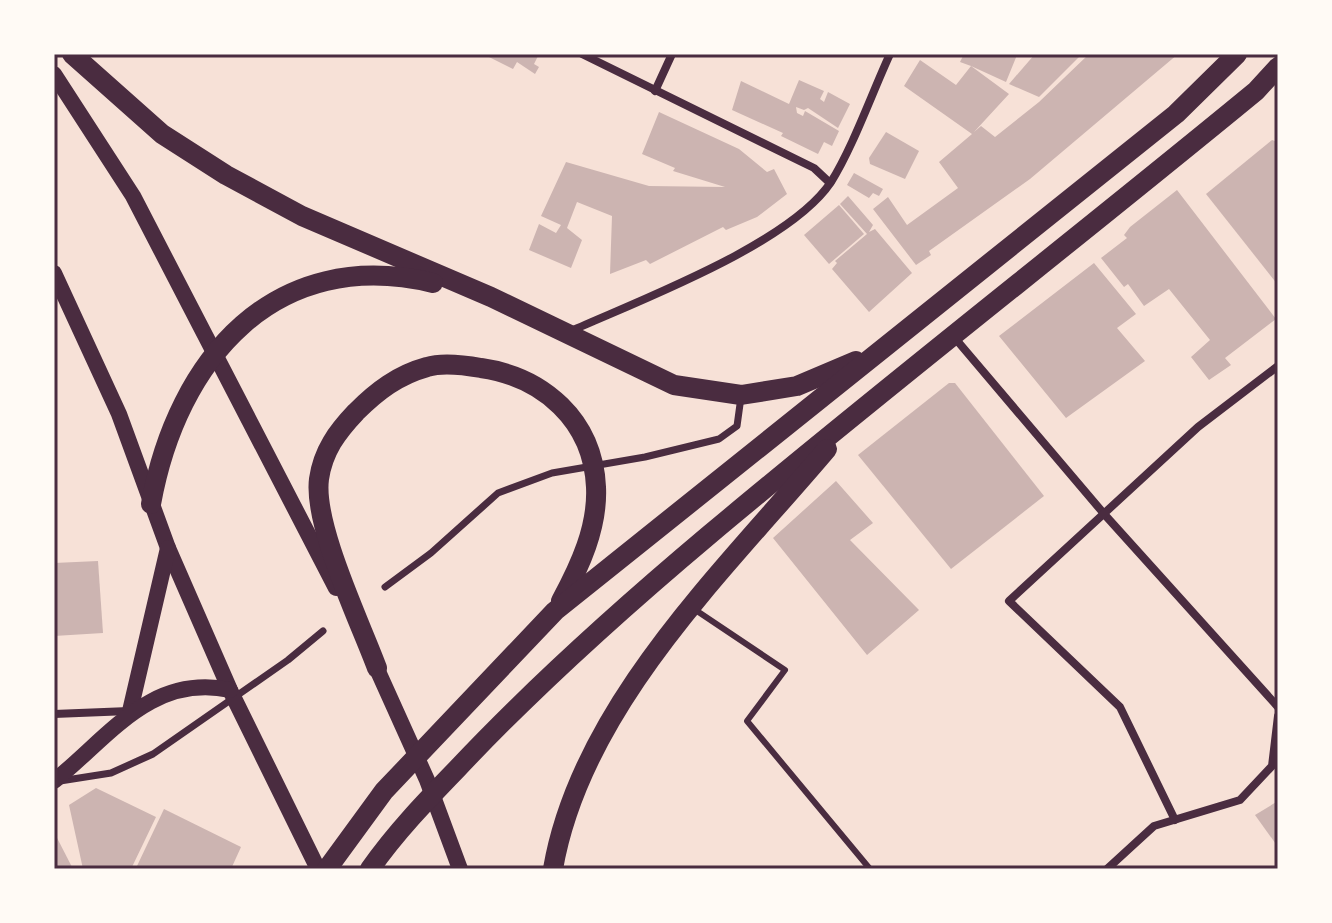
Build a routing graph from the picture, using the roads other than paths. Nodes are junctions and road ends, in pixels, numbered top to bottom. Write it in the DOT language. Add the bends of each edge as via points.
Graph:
graph roads {
  1 [pos="72,54"];
  2 [pos="582,54"];
  3 [pos="672,54"];
  4 [pos="890,54"];
  5 [pos="1237,54"];
  6 [pos="1278,67"];
  7 [pos="54,74"];
  8 [pos="655,91"];
  9 [pos="830,183"];
  10 [pos="54,273"];
  11 [pos="491,297"];
  12 [pos="565,334"];
  13 [pos="954,337"];
  14 [pos="879,352"];
  15 [pos="1278,366"];
  16 [pos="741,395"];
  17 [pos="866,403"];
  18 [pos="592,466"];
  19 [pos="151,504"];
  20 [pos="1105,515"];
  21 [pos="168,548"];
  22 [pos="385,587"];
  23 [pos="692,608"];
  24 [pos="555,611"];
  25 [pos="323,631"];
  26 [pos="377,668"];
  27 [pos="230,690"];
  28 [pos="1278,707"];
  29 [pos="130,711"];
  30 [pos="54,714"];
  31 [pos="1278,716"];
  32 [pos="54,782"];
  33 [pos="1175,820"];
  34 [pos="318,869"];
  35 [pos="327,869"];
  36 [pos="370,869"];
  37 [pos="460,869"];
  38 [pos="553,869"];
  39 [pos="870,869"];
  40 [pos="1107,869"];
  1 -- 11 [label="main road" via="162,134 226,175 302,216"];
  2 -- 8 [label="street"];
  3 -- 8 [label="street"];
  4 -- 9 [label="street"];
  5 -- 14 [label="main road" via="1176,114"];
  6 -- 13 [label="main road" via="1256,91"];
  7 -- 26 [label="main road" via="133,196"];
  8 -- 9 [label="street" via="814,168"];
  9 -- 12 [label="street" via="796,218 723,262"];
  10 -- 19 [label="main road" via="119,414"];
  11 -- 12 [label="main road"];
  11 -- 19 [label="main road" via="395,274 357,274 304,285 266,304 233,332 176,418"];
  12 -- 16 [label="main road" via="674,385"];
  13 -- 17 [label="main road"];
  13 -- 20 [label="street"];
  14 -- 16 [label="main road" via="797,386"];
  14 -- 24 [label="main road"];
  15 -- 20 [label="street" via="1198,427"];
  16 -- 18 [label="street" via="737,426 719,439"];
  17 -- 23 [label="main road"];
  17 -- 36 [label="main road" via="614,615 489,735 391,839"];
  18 -- 22 [label="street" via="552,473 498,493"];
  18 -- 24 [label="main road" via="592,527 579,567"];
  18 -- 26 [label="main road" via="575,420 556,399 501,371 461,364 430,366 396,378 372,396 326,449 319,511"];
  19 -- 21 [label="main road"];
  20 -- 28 [label="street"];
  20 -- 33 [label="street" via="1009,601 1120,707"];
  21 -- 27 [label="main road"];
  21 -- 29 [label="main road"];
  23 -- 38 [label="main road" via="621,700 586,764"];
  23 -- 39 [label="lane" via="785,670 747,721"];
  24 -- 35 [label="main road" via="384,791"];
  25 -- 32 [label="street" via="153,754 111,773"];
  26 -- 37 [label="main road"];
  27 -- 29 [label="main road" via="196,687"];
  27 -- 34 [label="main road"];
  29 -- 30 [label="street"];
  29 -- 32 [label="main road"];
  31 -- 33 [label="street" via="1272,766 1240,800"];
  33 -- 40 [label="street" via="1154,826"];
}
